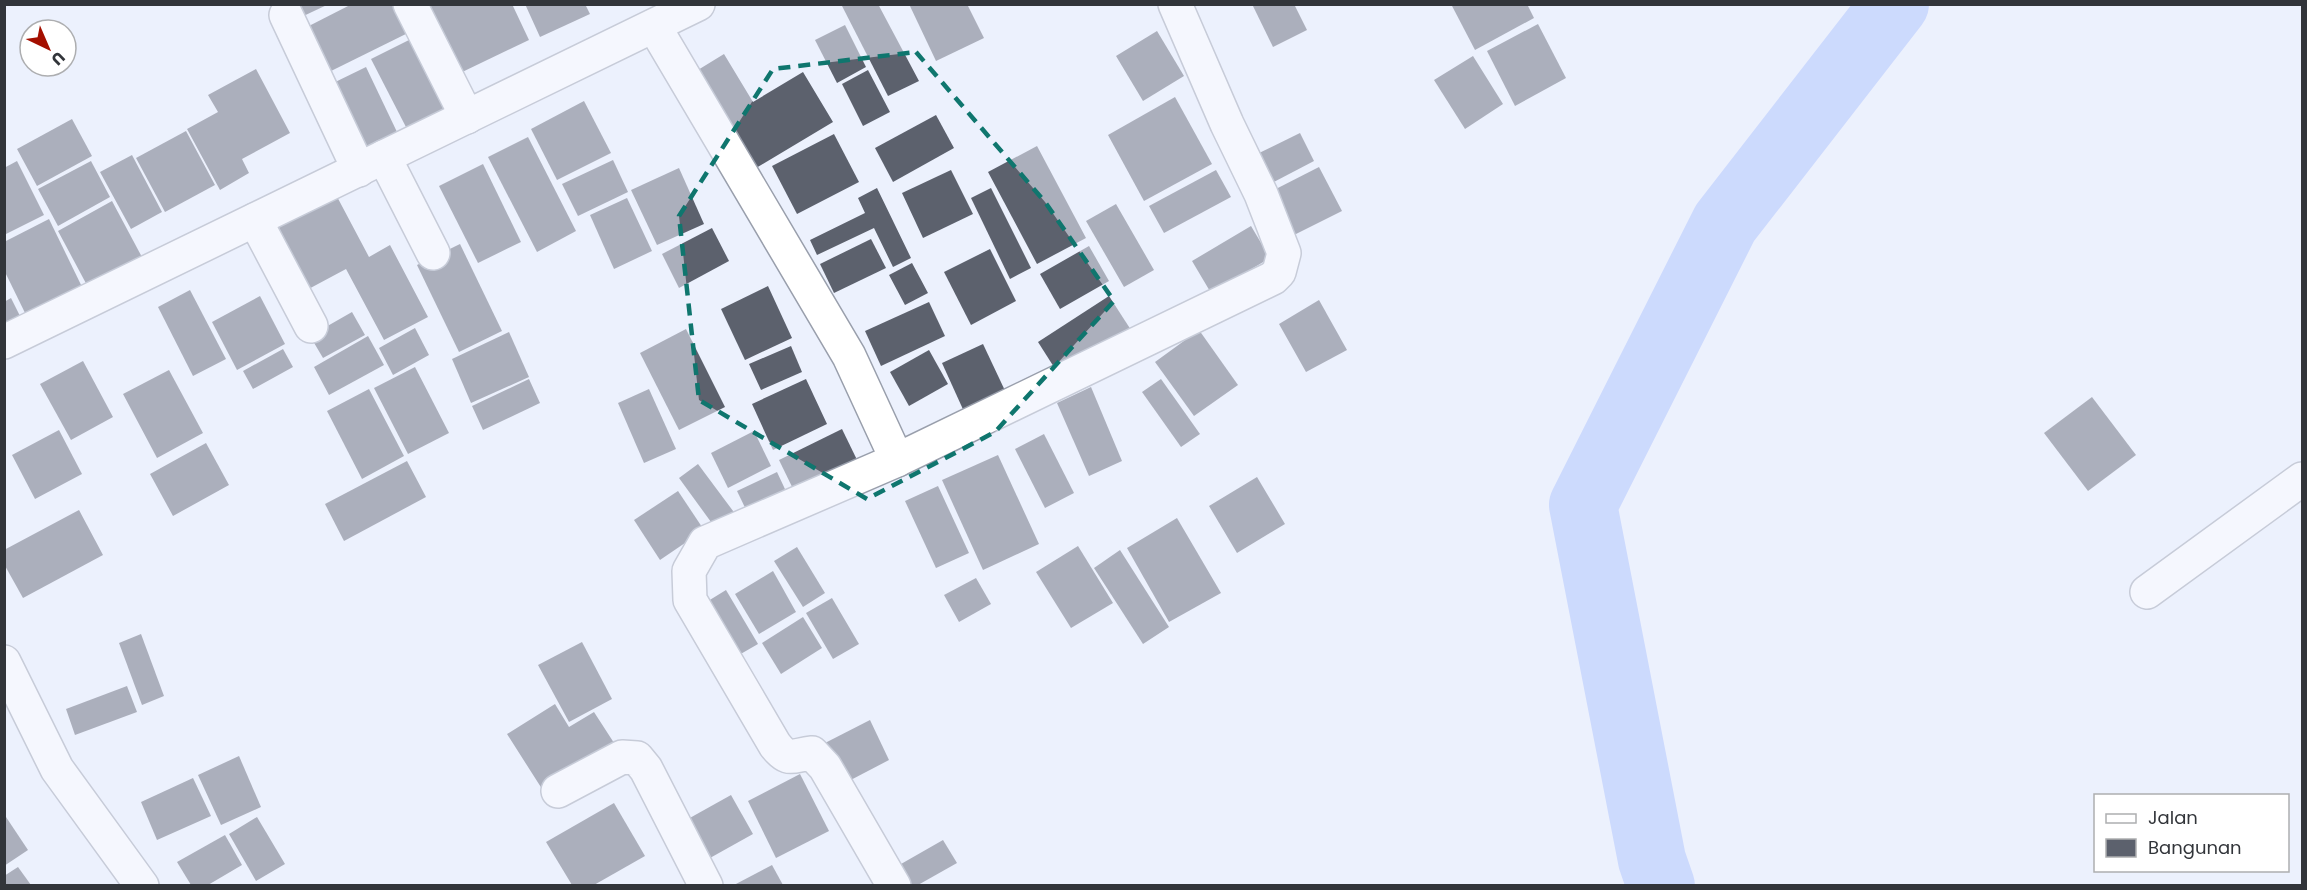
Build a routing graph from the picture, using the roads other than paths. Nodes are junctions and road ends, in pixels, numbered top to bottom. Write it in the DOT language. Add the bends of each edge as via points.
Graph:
graph roads {
  1 [pos="410,4"];
  2 [pos="698,4"];
  3 [pos="1175,4"];
  4 [pos="286,15"];
  5 [pos="654,26"];
  6 [pos="467,117"];
  7 [pos="372,163"];
  8 [pos="255,220"];
  9 [pos="433,253"];
  10 [pos="312,326"];
  11 [pos="4,342"];
  12 [pos="897,459"];
  13 [pos="2302,479"];
  14 [pos="2147,592"];
  15 [pos="4,662"];
  16 [pos="558,791"];
  17 [pos="142,885"];
  18 [pos="706,885"];
  19 [pos="894,885"];
  1 -- 6 [label="street"];
  2 -- 5 [label="street"];
  3 -- 12 [label="street" via="1284,253 1279,272"];
  4 -- 7 [label="street"];
  5 -- 6 [label="street"];
  5 -- 12 [label="street" via="849,356"];
  6 -- 7 [label="street"];
  7 -- 8 [label="street"];
  7 -- 9 [label="street"];
  8 -- 10 [label="street"];
  8 -- 11 [label="street"];
  12 -- 19 [label="street" via="705,543 689,571 690,600 775,745 790,758 812,753 817,757"];
  13 -- 14 [label="street"];
  15 -- 17 [label="street" via="57,769"];
  16 -- 18 [label="street" via="622,757 637,758 646,768"];
}
